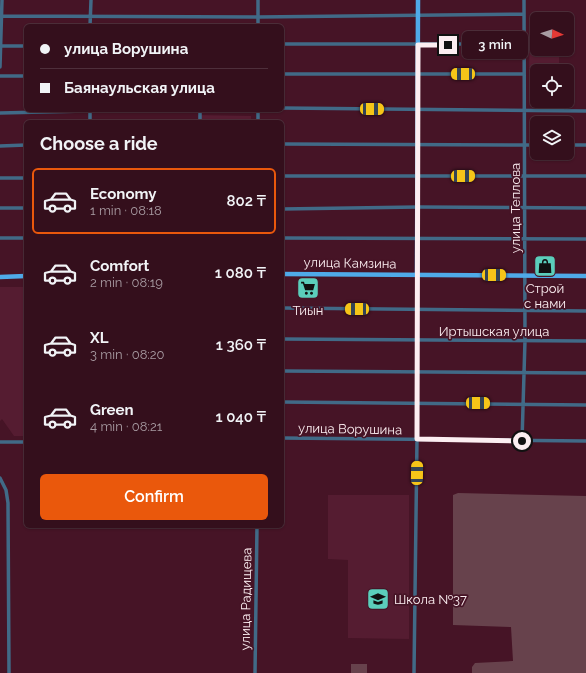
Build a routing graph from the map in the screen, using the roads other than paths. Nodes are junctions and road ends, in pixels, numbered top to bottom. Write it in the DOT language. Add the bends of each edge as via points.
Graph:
graph roads {
  1 [pos="2,0"];
  2 [pos="91,0"];
  3 [pos="258,0"];
  4 [pos="418,0"];
  5 [pos="524,0"];
  6 [pos="524,14"];
  7 [pos="91,15"];
  8 [pos="418,15"];
  9 [pos="2,16"];
  10 [pos="258,17"];
  11 [pos="90,24"];
  12 [pos="258,24"];
  13 [pos="284,44"];
  14 [pos="524,44"];
  15 [pos="418,45"];
  16 [pos="2,46"];
  17 [pos="24,46"];
  18 [pos="0,67"];
  19 [pos="284,74"];
  20 [pos="524,74"];
  21 [pos="418,75"];
  22 [pos="0,76"];
  23 [pos="24,76"];
  24 [pos="284,108"];
  25 [pos="418,110"];
  26 [pos="524,110"];
  27 [pos="586,111"];
  28 [pos="45,112"];
  29 [pos="0,113"];
  30 [pos="284,144"];
  31 [pos="418,144"];
  32 [pos="24,145"];
  33 [pos="524,145"];
  34 [pos="530,145"];
  35 [pos="574,145"];
  36 [pos="586,145"];
  37 [pos="0,146"];
  38 [pos="524,175"];
  39 [pos="284,176"];
  40 [pos="417,176"];
  41 [pos="586,176"];
  42 [pos="0,178"];
  43 [pos="24,178"];
  44 [pos="418,207"];
  45 [pos="0,208"];
  46 [pos="24,208"];
  47 [pos="524,208"];
  48 [pos="586,208"];
  49 [pos="284,209"];
  50 [pos="0,238"];
  51 [pos="24,238"];
  52 [pos="284,238"];
  53 [pos="417,239"];
  54 [pos="525,239"];
  55 [pos="586,239"];
  56 [pos="284,274"];
  57 [pos="417,275"];
  58 [pos="525,275"];
  59 [pos="0,276"];
  60 [pos="24,276"];
  61 [pos="586,276"];
  62 [pos="284,308"];
  63 [pos="417,310"];
  64 [pos="525,310"];
  65 [pos="586,311"];
  66 [pos="284,339"];
  67 [pos="525,340"];
  68 [pos="417,341"];
  69 [pos="586,341"];
  70 [pos="284,371"];
  71 [pos="417,372"];
  72 [pos="524,372"];
  73 [pos="586,373"];
  74 [pos="284,402"];
  75 [pos="417,403"];
  76 [pos="523,404"];
  77 [pos="586,405"];
  78 [pos="284,438"];
  79 [pos="417,439"];
  80 [pos="522,441"];
  81 [pos="586,441"];
  82 [pos="0,442"];
  83 [pos="24,442"];
  84 [pos="0,478"];
  85 [pos="256,528"];
  86 [pos="9,673"];
  87 [pos="255,673"];
  88 [pos="414,673"];
  1 -- 9 [label="street"];
  2 -- 7 [label="street"];
  3 -- 10 [label="street"];
  4 -- 8 [label="main road"];
  5 -- 6 [label="street, улица Теплова"];
  6 -- 8 [label="street"];
  6 -- 14 [label="street, улица Теплова"];
  7 -- 9 [label="street"];
  7 -- 10 [label="street"];
  7 -- 11 [label="street"];
  8 -- 10 [label="street"];
  8 -- 15 [label="main road"];
  9 -- 16 [label="street"];
  10 -- 12 [label="street"];
  13 -- 15 [label="street"];
  14 -- 15 [label="street"];
  14 -- 20 [label="street, улица Теплова"];
  15 -- 21 [label="main road"];
  16 -- 17 [label="street"];
  16 -- 18 [label="street"];
  19 -- 21 [label="street"];
  20 -- 21 [label="street"];
  20 -- 26 [label="street, улица Теплова"];
  21 -- 25 [label="main road"];
  22 -- 23 [label="street"];
  24 -- 25 [label="street"];
  25 -- 26 [label="street"];
  25 -- 31 [label="main road"];
  26 -- 27 [label="street"];
  26 -- 33 [label="street, улица Теплова"];
  28 -- 29 [label="street"];
  30 -- 31 [label="street"];
  31 -- 33 [label="street"];
  31 -- 40 [label="main road"];
  32 -- 37 [label="street"];
  33 -- 34 [label="street"];
  33 -- 38 [label="street, улица Теплова"];
  35 -- 36 [label="street"];
  38 -- 40 [label="street"];
  38 -- 41 [label="street"];
  38 -- 47 [label="street, улица Теплова"];
  39 -- 40 [label="street"];
  40 -- 44 [label="main road"];
  42 -- 43 [label="street"];
  44 -- 47 [label="street"];
  44 -- 49 [label="street"];
  44 -- 53 [label="main road"];
  45 -- 46 [label="street"];
  47 -- 48 [label="street"];
  47 -- 54 [label="street, улица Теплова"];
  50 -- 51 [label="street"];
  52 -- 53 [label="street"];
  53 -- 54 [label="street"];
  53 -- 57 [label="main road"];
  54 -- 55 [label="street"];
  54 -- 58 [label="street, улица Теплова"];
  56 -- 57 [label="main road, улица Камзина"];
  57 -- 58 [label="main road, улица Камзина"];
  57 -- 63 [label="street"];
  58 -- 61 [label="main road, улица Камзина"];
  58 -- 64 [label="street, улица Теплова"];
  59 -- 60 [label="main road"];
  62 -- 63 [label="street"];
  63 -- 64 [label="street"];
  63 -- 68 [label="street"];
  64 -- 65 [label="street"];
  64 -- 67 [label="street, улица Теплова"];
  66 -- 68 [label="street, Иртышская улица"];
  67 -- 68 [label="street, Иртышская улица"];
  67 -- 69 [label="street, Иртышская улица"];
  67 -- 72 [label="street, улица Теплова"];
  68 -- 71 [label="street"];
  70 -- 71 [label="street"];
  71 -- 72 [label="street"];
  71 -- 75 [label="street"];
  72 -- 73 [label="street"];
  72 -- 76 [label="street, улица Теплова"];
  74 -- 75 [label="street"];
  75 -- 76 [label="street"];
  75 -- 79 [label="street"];
  76 -- 77 [label="street"];
  76 -- 80 [label="street, улица Теплова"];
  78 -- 79 [label="street, улица Ворушина"];
  79 -- 80 [label="street, улица Ворушина"];
  79 -- 88 [label="street"];
  80 -- 81 [label="street, улица Ворушина"];
  82 -- 83 [label="street"];
  84 -- 86 [label="street" via="6,490 8,503"];
  85 -- 87 [label="street, улица Радищева"];
}
